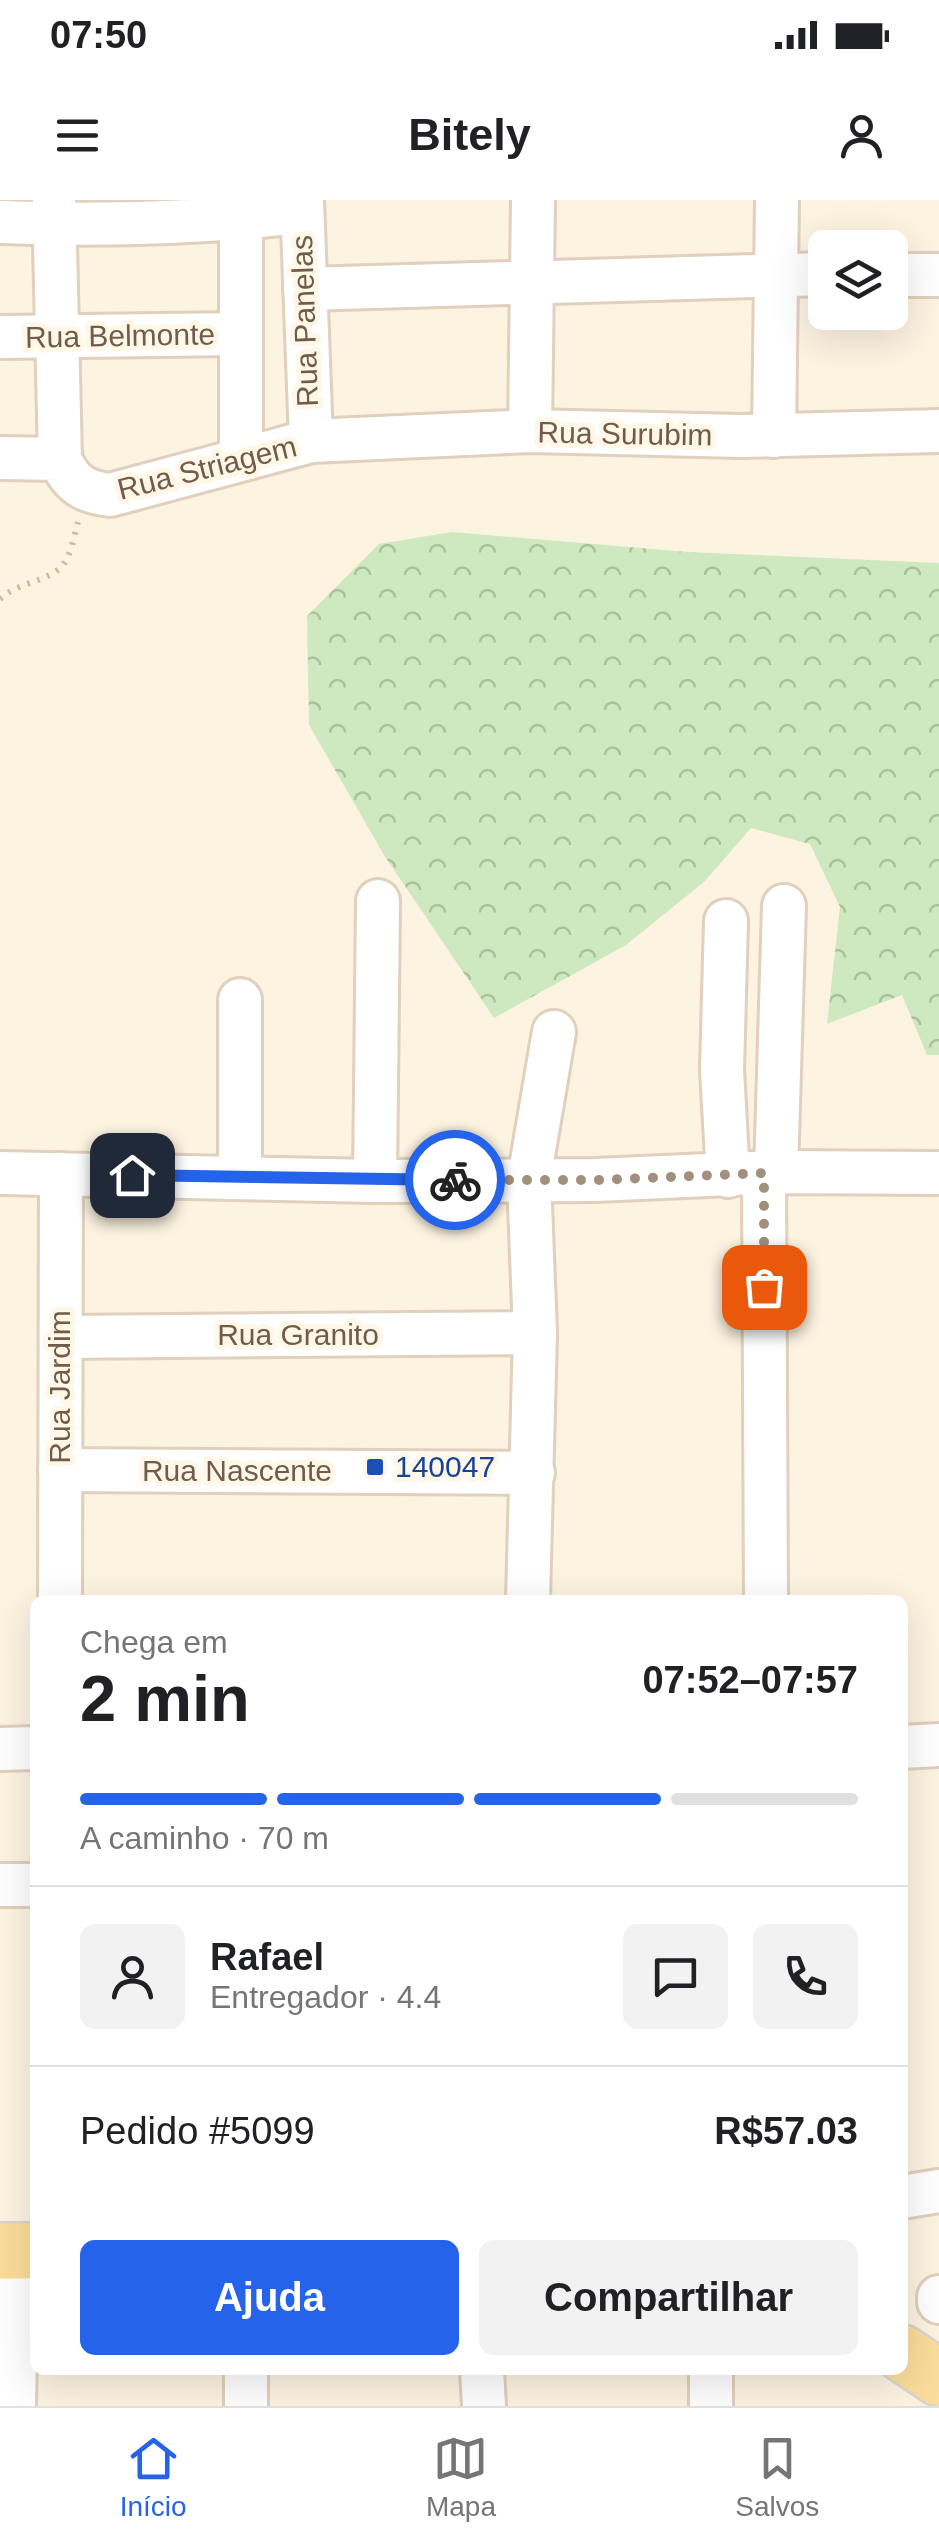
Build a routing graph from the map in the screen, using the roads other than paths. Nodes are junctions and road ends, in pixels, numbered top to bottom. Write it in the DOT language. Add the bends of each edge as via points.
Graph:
graph roads {
  1 [pos="533,200"];
  2 [pos="777,200"];
  3 [pos="302,206"];
  4 [pos="241,209"];
  5 [pos="54,212"];
  6 [pos="0,222"];
  7 [pos="776,274"];
  8 [pos="808,274"];
  9 [pos="908,275"];
  10 [pos="939,275"];
  11 [pos="532,285"];
  12 [pos="306,290"];
  13 [pos="240,334"];
  14 [pos="0,337"];
  15 [pos="58,338"];
  16 [pos="530,431"];
  17 [pos="939,431"];
  18 [pos="774,436"];
  19 [pos="311,441"];
  20 [pos="0,458"];
  21 [pos="241,458"];
  22 [pos="60,459"];
  23 [pos="378,901"];
  24 [pos="784,906"];
  25 [pos="726,921"];
  26 [pos="240,1000"];
  27 [pos="554,1032"];
  28 [pos="0,1172"];
  29 [pos="939,1173"];
  30 [pos="61,1174"];
  31 [pos="756,1174"];
  32 [pos="240,1178"];
  33 [pos="528,1179"];
  34 [pos="375,1181"];
  35 [pos="535,1333"];
  36 [pos="60,1337"];
  37 [pos="60,1470"];
  38 [pos="533,1473"];
  39 [pos="60,1595"];
  40 [pos="528,1595"];
  41 [pos="766,1595"];
  42 [pos="939,1745"];
  43 [pos="30,1748"];
  44 [pos="908,1748"];
  45 [pos="0,1749"];
  46 [pos="0,1885"];
  47 [pos="30,1885"];
  48 [pos="939,2191"];
  49 [pos="908,2195"];
  50 [pos="17,2251"];
  51 [pos="908,2357"];
  52 [pos="246,2375"];
  53 [pos="482,2375"];
  54 [pos="711,2375"];
  55 [pos="939,2378"];
  56 [pos="14,2406"];
  57 [pos="246,2406"];
  58 [pos="484,2406"];
  59 [pos="712,2406"];
  1 -- 11 [label="street"];
  2 -- 7 [label="street"];
  3 -- 4 [label="street"];
  3 -- 12 [label="street, Rua Panelas"];
  4 -- 5 [label="street"];
  4 -- 13 [label="street"];
  5 -- 6 [label="street"];
  5 -- 15 [label="street"];
  7 -- 8 [label="street"];
  7 -- 11 [label="street"];
  7 -- 18 [label="street"];
  9 -- 10 [label="street"];
  11 -- 12 [label="street"];
  11 -- 16 [label="street"];
  12 -- 19 [label="street, Rua Panelas"];
  13 -- 15 [label="street, Rua Belmonte"];
  13 -- 21 [label="street"];
  14 -- 15 [label="street, Rua Belmonte"];
  15 -- 22 [label="street"];
  16 -- 18 [label="street, Rua Surubim"];
  16 -- 19 [label="street, Rua Surubim"];
  17 -- 18 [label="street, Rua Surubim"];
  19 -- 21 [label="street, Rua Striagem"];
  20 -- 22 [label="street"];
  21 -- 22 [label="street, Rua Striagem" via="110,495 88,493"];
  23 -- 34 [label="street"];
  24 -- 31 [label="street"];
  25 -- 31 [label="street" via="722,1070"];
  26 -- 32 [label="street"];
  27 -- 33 [label="street"];
  28 -- 30 [label="street"];
  29 -- 31 [label="street"];
  30 -- 32 [label="street"];
  30 -- 36 [label="street, Rua Jardim"];
  31 -- 33 [label="street"];
  31 -- 41 [label="street"];
  32 -- 34 [label="street"];
  33 -- 34 [label="street"];
  33 -- 35 [label="street"];
  35 -- 36 [label="street, Rua Granito"];
  35 -- 38 [label="street"];
  36 -- 37 [label="street, Rua Jardim"];
  37 -- 38 [label="street, Rua Nascente"];
  37 -- 39 [label="street, Rua Jardim"];
  38 -- 40 [label="street"];
  42 -- 44 [label="street"];
  43 -- 45 [label="street"];
  46 -- 47 [label="street"];
  48 -- 49 [label="street"];
  50 -- 56 [label="street"];
  51 -- 55 [label="main road"];
  52 -- 57 [label="street"];
  53 -- 58 [label="street"];
  54 -- 59 [label="street"];
}
